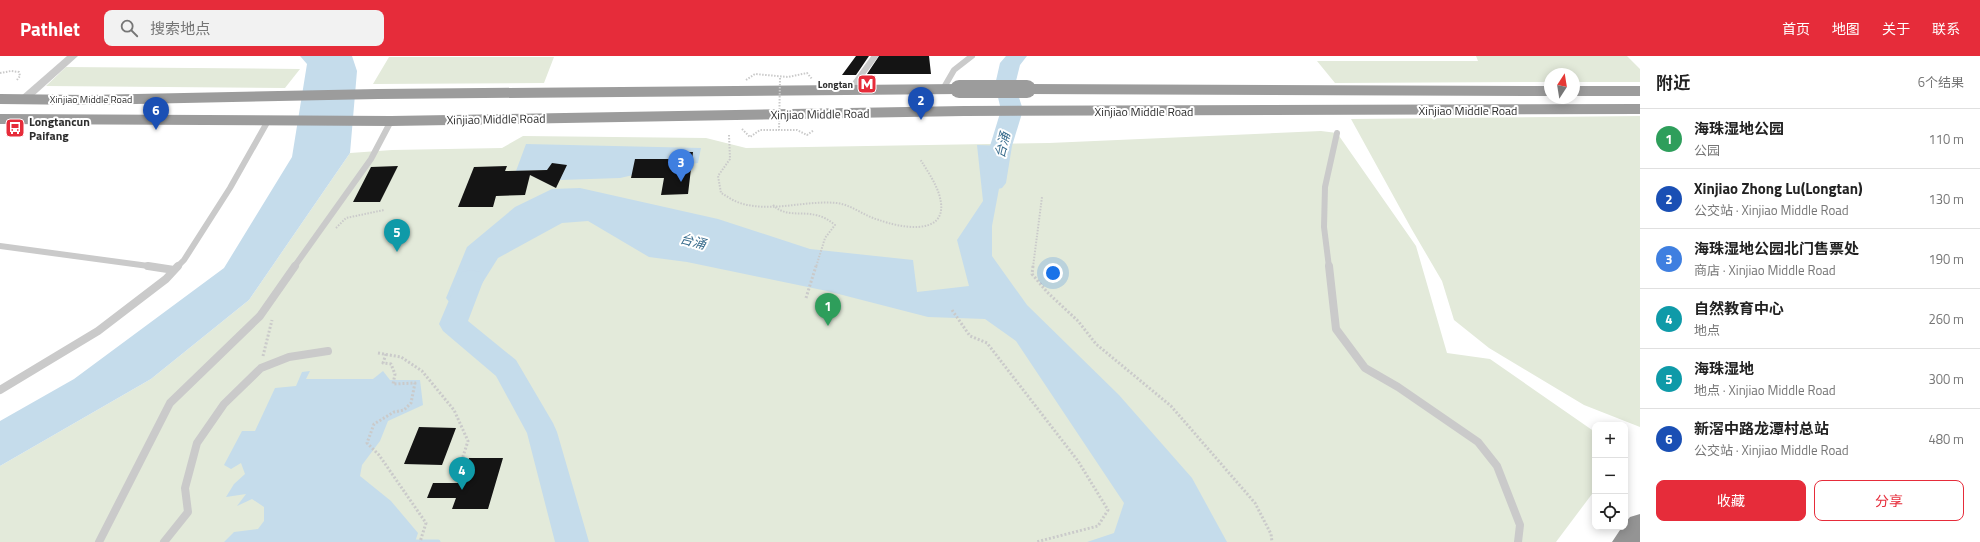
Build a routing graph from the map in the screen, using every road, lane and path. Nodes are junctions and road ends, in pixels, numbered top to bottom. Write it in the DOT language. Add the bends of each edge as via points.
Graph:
graph roads {
  1 [pos="73,56"];
  2 [pos="875,56"];
  3 [pos="972,56"];
  4 [pos="0,73"];
  5 [pos="780,78"];
  6 [pos="812,79"];
  7 [pos="16,80"];
  8 [pos="746,80"];
  9 [pos="850,89"];
  10 [pos="951,89"];
  11 [pos="1544,91"];
  12 [pos="1580,91"];
  13 [pos="1640,91"];
  14 [pos="0,95"];
  15 [pos="0,99"];
  16 [pos="24,100"];
  17 [pos="1640,110"];
  18 [pos="0,119"];
  19 [pos="277,119"];
  20 [pos="391,120"];
  21 [pos="742,129"];
  22 [pos="779,130"];
  23 [pos="814,130"];
  24 [pos="1337,133"];
  25 [pos="729,135"];
  26 [pos="920,159"];
  27 [pos="1042,197"];
  28 [pos="773,205"];
  29 [pos="384,210"];
  30 [pos="332,233"];
  31 [pos="0,246"];
  32 [pos="174,270"];
  33 [pos="806,298"];
  34 [pos="952,310"];
  35 [pos="272,318"];
  36 [pos="328,351"];
  37 [pos="378,353"];
  38 [pos="386,354"];
  39 [pos="261,368"];
  40 [pos="0,390"];
  41 [pos="457,475"];
  42 [pos="1640,526"];
  43 [pos="99,542"];
  44 [pos="164,542"];
  45 [pos="420,542"];
  46 [pos="1036,542"];
  47 [pos="1272,542"];
  48 [pos="1518,542"];
  49 [pos="1626,542"];
  1 -- 16 [label="street"];
  2 -- 9 [label="lane"];
  3 -- 10 [label="lane" via="954,70"];
  4 -- 7 [label="path" via="19,72 20,76"];
  5 -- 6 [label="path, bridge" via="798,77 807,73"];
  5 -- 8 [label="path, bridge" via="755,74"];
  5 -- 22 [label="path, bridge"];
  9 -- 10 [label="highway, Xinjiao Middle Road"];
  9 -- 16 [label="highway, Xinjiao Middle Road"];
  10 -- 11 [label="highway, Xinjiao Middle Road, bridge"];
  12 -- 13 [label="highway"];
  14 -- 16 [label="highway"];
  15 -- 16 [label="highway, Xinjiao Middle Road"];
  17 -- 20 [label="highway, Xinjiao Middle Road" via="1033,111"];
  18 -- 19 [label="highway, Xinjiao Middle Road"];
  19 -- 20 [label="highway, Xinjiao Middle Road"];
  19 -- 32 [label="lane" via="184,260"];
  20 -- 43 [label="lane" via="371,159 260,316 170,403"];
  21 -- 22 [label="path" via="750,137 760,130"];
  22 -- 23 [label="path, bridge" via="797,130 807,135"];
  24 -- 48 [label="lane" via="1325,187 1324,227 1336,329 1365,368 1398,387 1478,442 1497,466 1503,481 1520,525"];
  25 -- 28 [label="path" via="730,159 718,176 721,193 740,203 754,206"];
  26 -- 28 [label="path" via="941,202 941,212 936,221 926,227 910,228 890,224 842,204"];
  27 -- 47 [label="path" via="1032,274 1078,321 1096,344 1171,406 1255,502 1271,534"];
  28 -- 33 [label="path" via="776,210 783,213 819,214 830,219 835,225 825,238"];
  29 -- 30 [label="path" via="346,218"];
  31 -- 32 [label="lane"];
  32 -- 40 [label="lane" via="166,279 98,330"];
  34 -- 46 [label="path" via="970,336 987,343 1078,461 1108,510 1098,526"];
  35 -- 39 [label="path"];
  36 -- 39 [label="lane" via="289,357"];
  37 -- 38 [label="path"];
  38 -- 41 [label="path" via="401,357 422,372 454,410 468,441"];
  38 -- 45 [label="path" via="383,363 391,364 396,374 393,384 415,383 410,403 404,410 394,412 374,424 367,443 379,455 426,524"];
  39 -- 44 [label="lane" via="224,404 197,442 185,488 188,512"];
  42 -- 49 [label="highway"];
}
